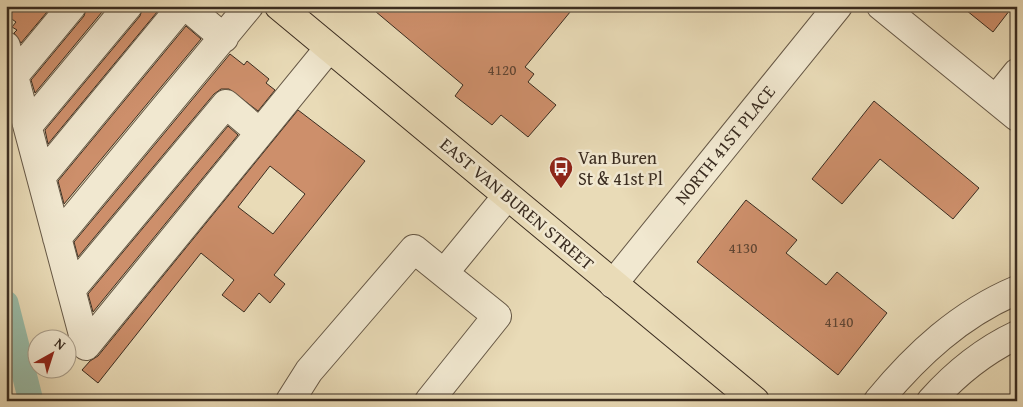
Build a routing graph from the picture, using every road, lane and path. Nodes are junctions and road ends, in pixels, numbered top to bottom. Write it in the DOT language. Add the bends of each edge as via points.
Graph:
graph roads {
  1 [pos="72,6"];
  2 [pos="128,6"];
  3 [pos="182,6"];
  4 [pos="186,6"];
  5 [pos="250,6"];
  6 [pos="279,6"];
  7 [pos="838,6"];
  8 [pos="881,6"];
  9 [pos="224,38"];
  10 [pos="6,46"];
  11 [pos="329,48"];
  12 [pos="1017,73"];
  13 [pos="14,76"];
  14 [pos="996,99"];
  15 [pos="1017,116"];
  16 [pos="28,126"];
  17 [pos="258,132"];
  18 [pos="41,177"];
  19 [pos="507,196"];
  20 [pos="58,238"];
  21 [pos="444,273"];
  22 [pos="613,284"];
  23 [pos="71,290"];
  24 [pos="1017,290"];
  25 [pos="1017,334"];
  26 [pos="290,401"];
  27 [pos="429,401"];
  28 [pos="754,401"];
  29 [pos="878,401"];
  30 [pos="931,401"];
  1 -- 13 [label="street"];
  2 -- 16 [label="street"];
  3 -- 18 [label="street"];
  4 -- 9 [label="street"];
  5 -- 9 [label="street"];
  6 -- 11 [label="main road, EAST VAN BUREN STREET"];
  7 -- 22 [label="street, NORTH 41ST PLACE"];
  8 -- 14 [label="street"];
  9 -- 20 [label="street"];
  10 -- 13 [label="street"];
  11 -- 17 [label="street"];
  11 -- 19 [label="main road, EAST VAN BUREN STREET"];
  12 -- 14 [label="street"];
  13 -- 16 [label="street"];
  14 -- 15 [label="street"];
  16 -- 18 [label="street"];
  17 -- 23 [label="street" via="226,104"];
  17 -- 23 [label="street" via="86,346"];
  18 -- 20 [label="street"];
  19 -- 21 [label="street"];
  19 -- 22 [label="main road, EAST VAN BUREN STREET"];
  20 -- 23 [label="street"];
  21 -- 26 [label="street" via="414,249 309,371"];
  21 -- 27 [label="street" via="497,316"];
  22 -- 28 [label="main road, EAST VAN BUREN STREET"];
  24 -- 29 [label="street" via="957,322 928,345"];
  25 -- 30 [label="street" via="954,376"];
}
